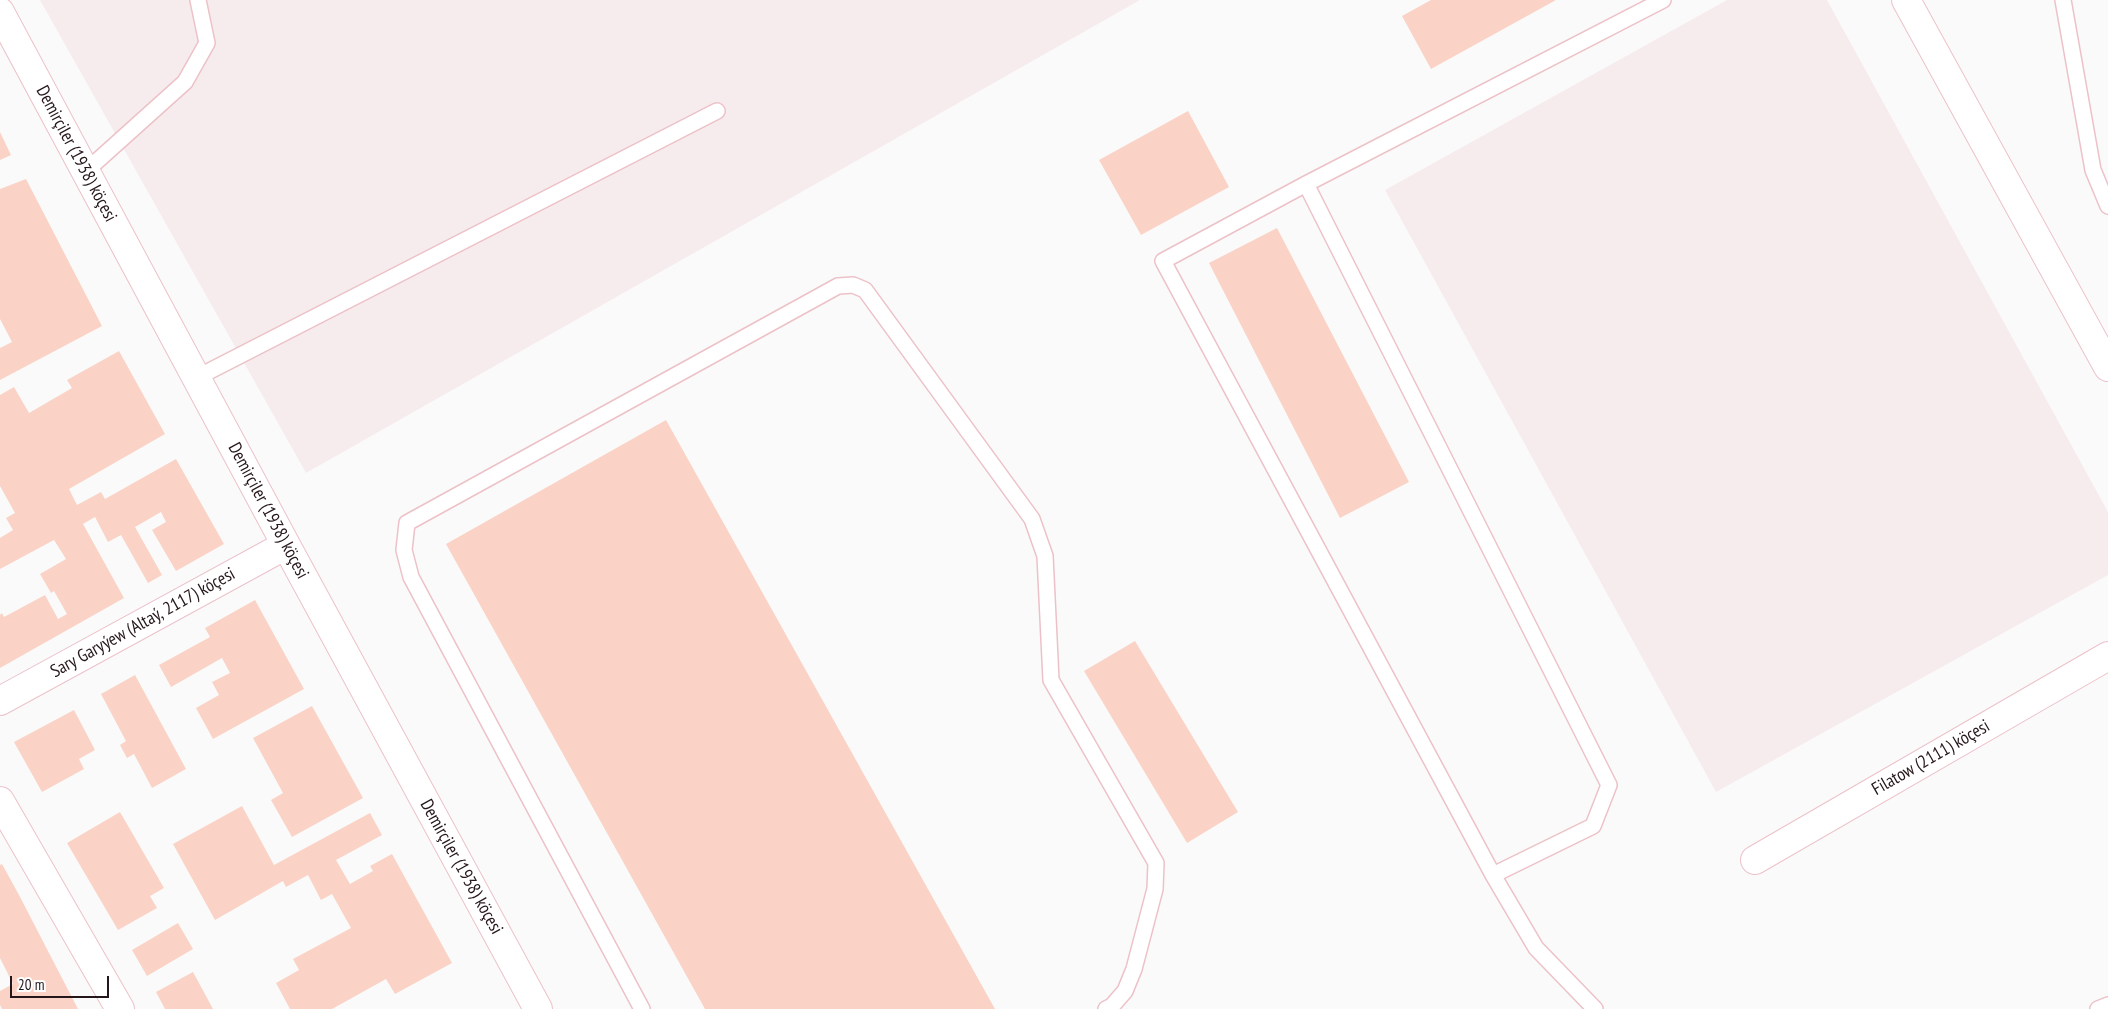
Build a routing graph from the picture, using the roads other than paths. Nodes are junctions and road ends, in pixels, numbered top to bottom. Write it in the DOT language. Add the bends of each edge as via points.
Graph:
graph roads {
  1 [pos="198,0"];
  2 [pos="1663,0"];
  3 [pos="1906,0"];
  4 [pos="2062,0"];
  5 [pos="0,12"];
  6 [pos="717,111"];
  7 [pos="86,171"];
  8 [pos="1306,184"];
  9 [pos="2108,206"];
  10 [pos="2108,367"];
  11 [pos="196,378"];
  12 [pos="286,545"];
  13 [pos="2108,656"];
  14 [pos="0,701"];
  15 [pos="0,801"];
  16 [pos="1754,860"];
  17 [pos="1494,875"];
  18 [pos="2108,1005"];
  19 [pos="120,1009"];
  20 [pos="538,1009"];
  21 [pos="642,1009"];
  22 [pos="1106,1009"];
  23 [pos="1595,1009"];
  24 [pos="2098,1009"];
  1 -- 7 [label="lane" via="207,43 185,82"];
  2 -- 8 [label="lane"];
  3 -- 10 [label="street"];
  4 -- 9 [label="lane" via="2093,170"];
  5 -- 7 [label="street, Demirçiler (1938) köçesi"];
  6 -- 11 [label="lane"];
  7 -- 11 [label="street, Demirçiler (1938) köçesi"];
  8 -- 17 [label="lane" via="1609,785 1594,826"];
  8 -- 17 [label="lane" via="1163,261"];
  11 -- 12 [label="street, Demirçiler (1938) köçesi"];
  12 -- 14 [label="street, Sary Garyýew (Altaý, 2117) köçesi"];
  12 -- 20 [label="street, Demirçiler (1938) köçesi"];
  13 -- 16 [label="street, Filatow (2111) köçesi"];
  15 -- 19 [label="street"];
  17 -- 23 [label="lane" via="1536,948"];
  18 -- 24 [label="lane"];
  21 -- 22 [label="lane" via="411,577 404,550 407,523 838,286 853,285 865,290 1032,518 1045,556 1051,680 1156,863 1155,889 1134,969 1125,991"];
}
